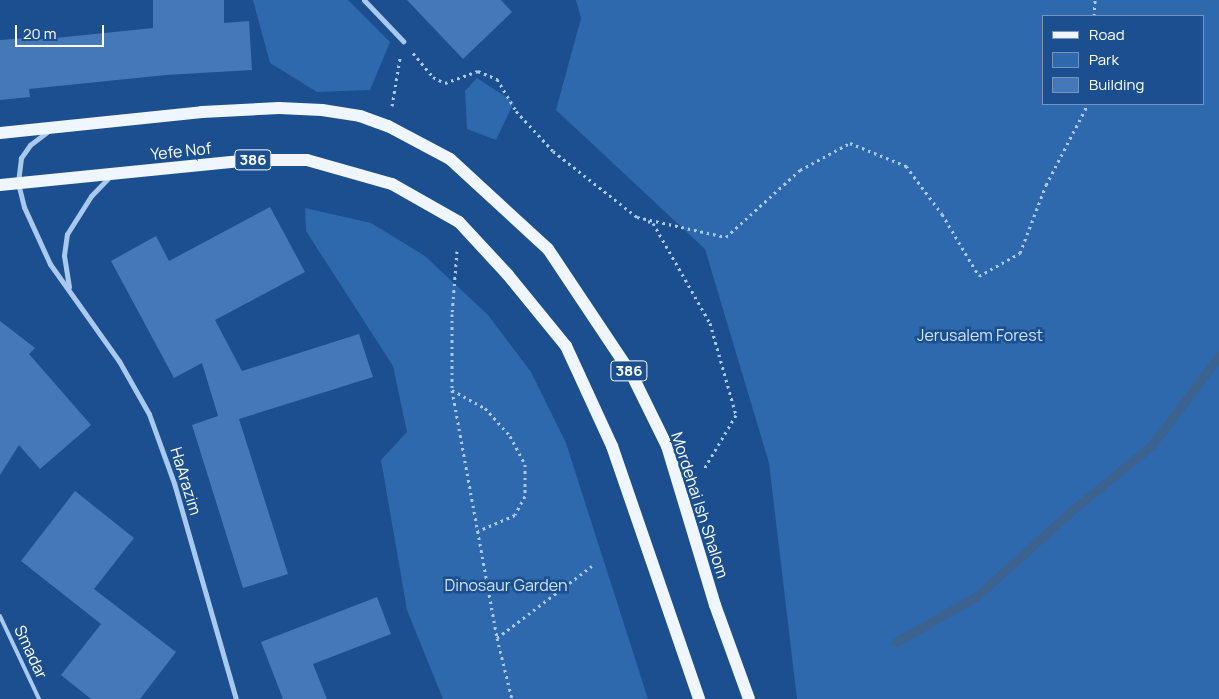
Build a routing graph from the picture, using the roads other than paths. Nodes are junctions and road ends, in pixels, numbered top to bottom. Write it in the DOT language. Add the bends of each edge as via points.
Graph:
graph roads {
  1 [pos="364,0"];
  2 [pos="403,41"];
  3 [pos="59,128"];
  4 [pos="0,132"];
  5 [pos="112,174"];
  6 [pos="18,183"];
  7 [pos="0,185"];
  8 [pos="69,290"];
  9 [pos="0,616"];
  10 [pos="39,699"];
  11 [pos="236,699"];
  12 [pos="699,699"];
  13 [pos="749,699"];
  1 -- 2 [label="street"];
  3 -- 4 [label="main road, 386"];
  3 -- 6 [label="street, HaArazim" via="41,135 30,145 21,158"];
  3 -- 13 [label="main road, Mordehai Ish Shalom / 386" via="279,108 360,116 388,126 450,159 548,249 632,375 667,446 715,605"];
  5 -- 6 [label="main road, Yefe Nof / 386"];
  5 -- 8 [label="street, HaArazim" via="91,196 67,234 64,256"];
  5 -- 12 [label="main road, Yefe Nof / 386" via="251,160 307,160 392,184 459,222 566,346 612,446"];
  6 -- 7 [label="main road, Yefe Nof / 386"];
  6 -- 8 [label="street, HaArazim" via="32,230 50,264"];
  8 -- 11 [label="street, HaArazim" via="135,387 149,414 174,483"];
  9 -- 10 [label="lane, Smadar"];
}
